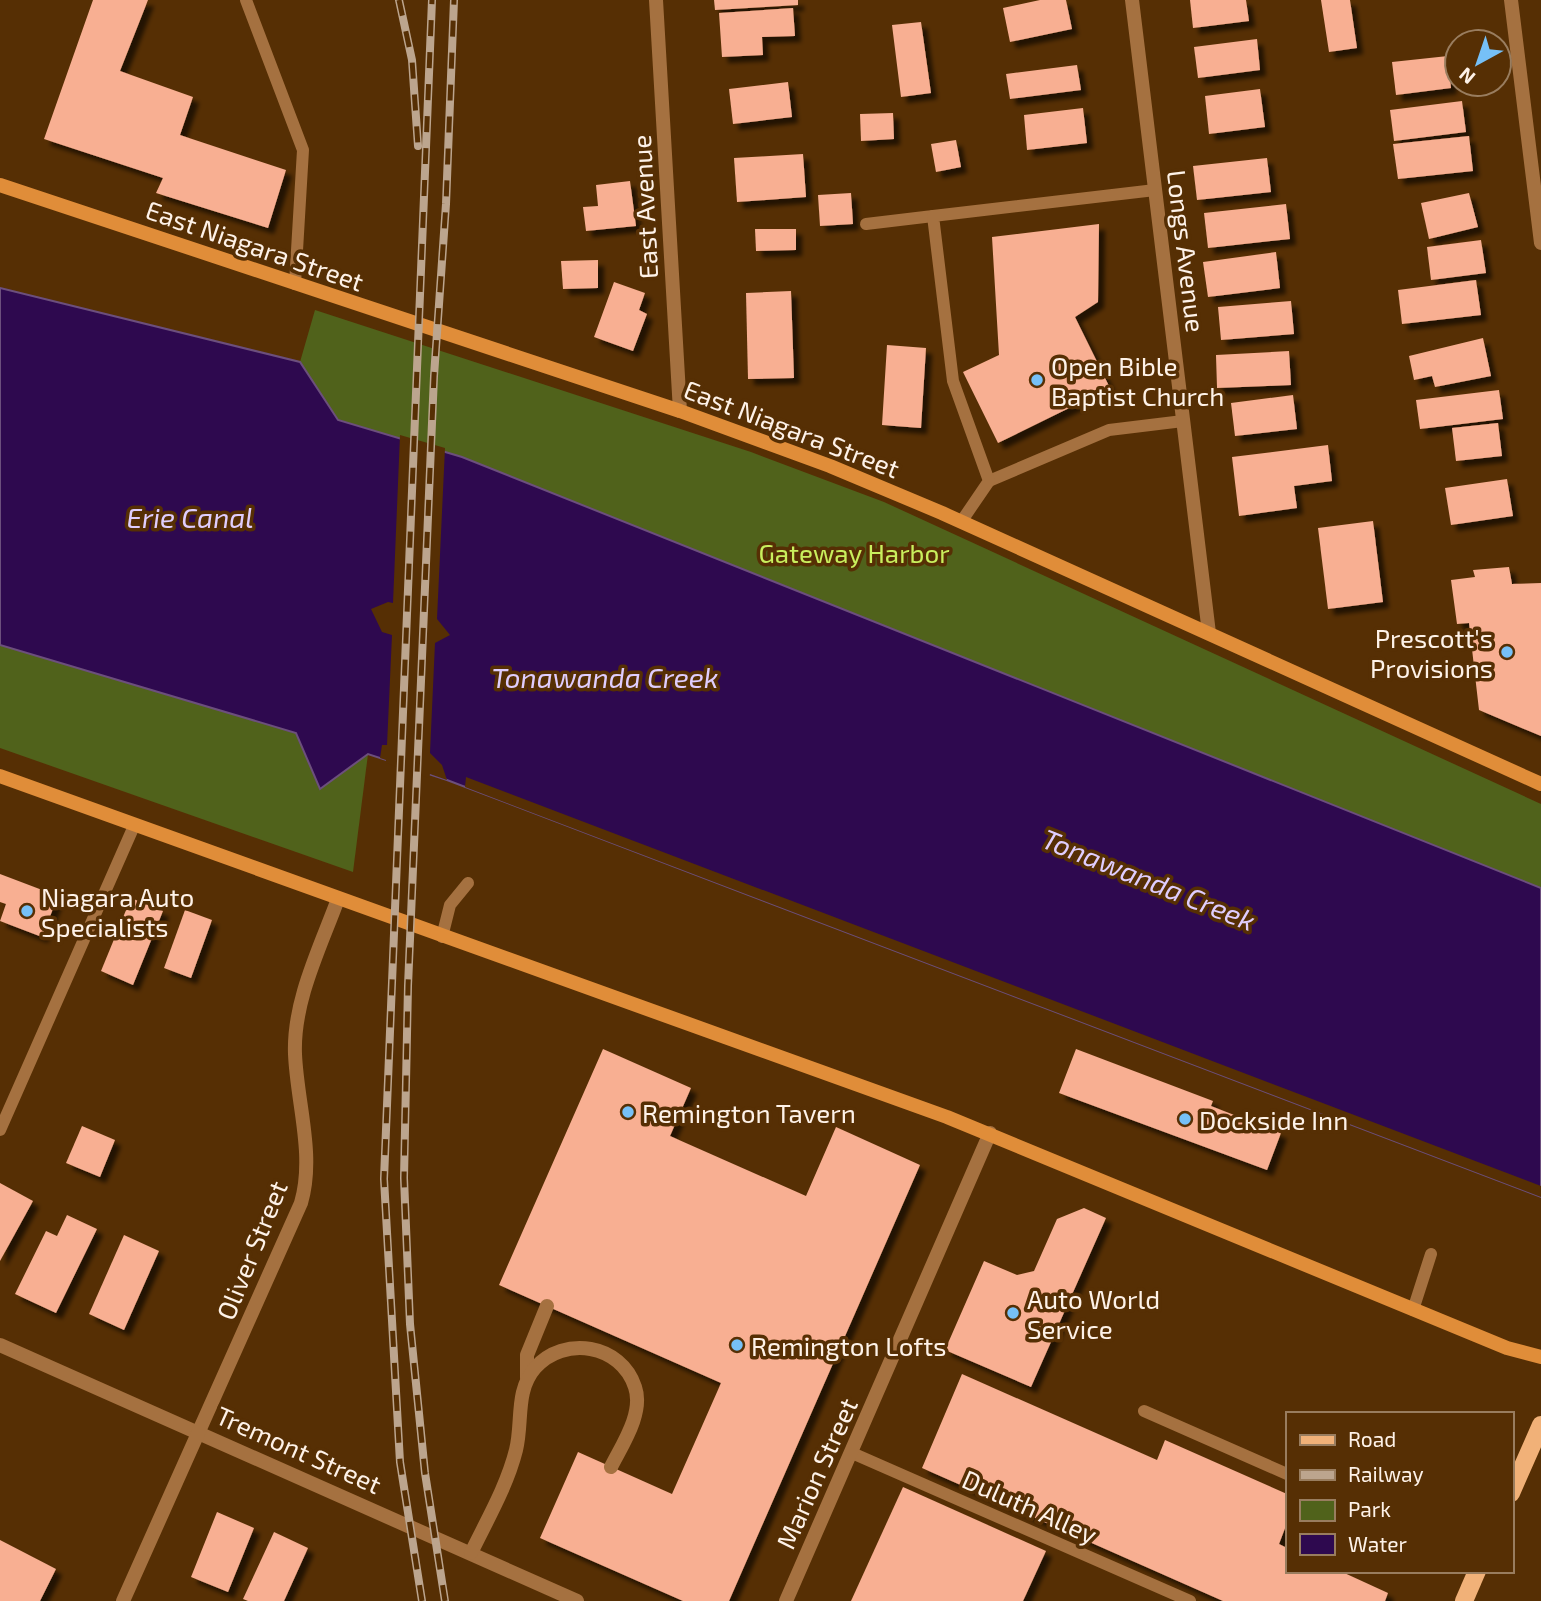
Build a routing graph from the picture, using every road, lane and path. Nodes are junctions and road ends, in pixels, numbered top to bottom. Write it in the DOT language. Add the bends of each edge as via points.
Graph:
graph roads {
  1 [pos="246,0"];
  2 [pos="656,0"];
  3 [pos="1132,0"];
  4 [pos="1511,0"];
  5 [pos="0,185"];
  6 [pos="1155,190"];
  7 [pos="933,216"];
  8 [pos="866,223"];
  9 [pos="1541,243"];
  10 [pos="295,284"];
  11 [pos="680,411"];
  12 [pos="1183,421"];
  13 [pos="989,481"];
  14 [pos="961,522"];
  15 [pos="1209,634"];
  16 [pos="0,776"];
  17 [pos="1541,784"];
  18 [pos="134,826"];
  19 [pos="468,883"];
  20 [pos="338,899"];
  21 [pos="442,937"];
  22 [pos="0,1130"];
  23 [pos="990,1133"];
  24 [pos="1431,1254"];
  25 [pos="547,1306"];
  26 [pos="1413,1310"];
  27 [pos="0,1345"];
  28 [pos="1541,1357"];
  29 [pos="527,1380"];
  30 [pos="1144,1411"];
  31 [pos="1541,1425"];
  32 [pos="200,1432"];
  33 [pos="852,1453"];
  34 [pos="611,1467"];
  35 [pos="1286,1474"];
  36 [pos="1513,1488"];
  37 [pos="471,1553"];
  38 [pos="1473,1573"];
  39 [pos="123,1601"];
  40 [pos="577,1601"];
  41 [pos="786,1601"];
  42 [pos="1189,1601"];
  43 [pos="1464,1601"];
  1 -- 10 [label="lane" via="303,150"];
  2 -- 11 [label="street, East Avenue"];
  3 -- 6 [label="street, Longs Avenue"];
  4 -- 9 [label="street"];
  5 -- 10 [label="street, East Niagara Street"];
  6 -- 7 [label="lane"];
  6 -- 12 [label="street, Longs Avenue"];
  7 -- 8 [label="lane"];
  7 -- 13 [label="lane" via="953,381"];
  10 -- 11 [label="street, East Niagara Street"];
  11 -- 14 [label="street, East Niagara Street" via="830,466"];
  12 -- 13 [label="lane" via="1109,430"];
  12 -- 15 [label="street, Longs Avenue"];
  13 -- 14 [label="lane"];
  14 -- 15 [label="street, East Niagara Street"];
  15 -- 17 [label="street, East Niagara Street"];
  16 -- 18 [label="street"];
  18 -- 20 [label="street"];
  18 -- 22 [label="lane"];
  19 -- 21 [label="lane" via="450,905"];
  20 -- 21 [label="street"];
  20 -- 32 [label="street, Oliver Street" via="296,1024 306,1185"];
  21 -- 23 [label="street"];
  23 -- 26 [label="street"];
  23 -- 33 [label="street, Marion Street"];
  24 -- 26 [label="lane"];
  25 -- 29 [label="street" via="527,1355"];
  26 -- 28 [label="street"];
  27 -- 32 [label="street, Tremont Street"];
  29 -- 34 [label="street" via="545,1359 586,1346 606,1353 625,1369 636,1388 636,1412"];
  29 -- 37 [label="street" via="520,1398 516,1449"];
  30 -- 35 [label="lane"];
  31 -- 36 [label="main road"];
  32 -- 37 [label="street, Tremont Street"];
  32 -- 39 [label="street, Oliver Street"];
  33 -- 41 [label="street, Marion Street"];
  33 -- 42 [label="lane, Duluth Alley"];
  37 -- 40 [label="street, Tremont Street"];
  38 -- 43 [label="main road"];
}
